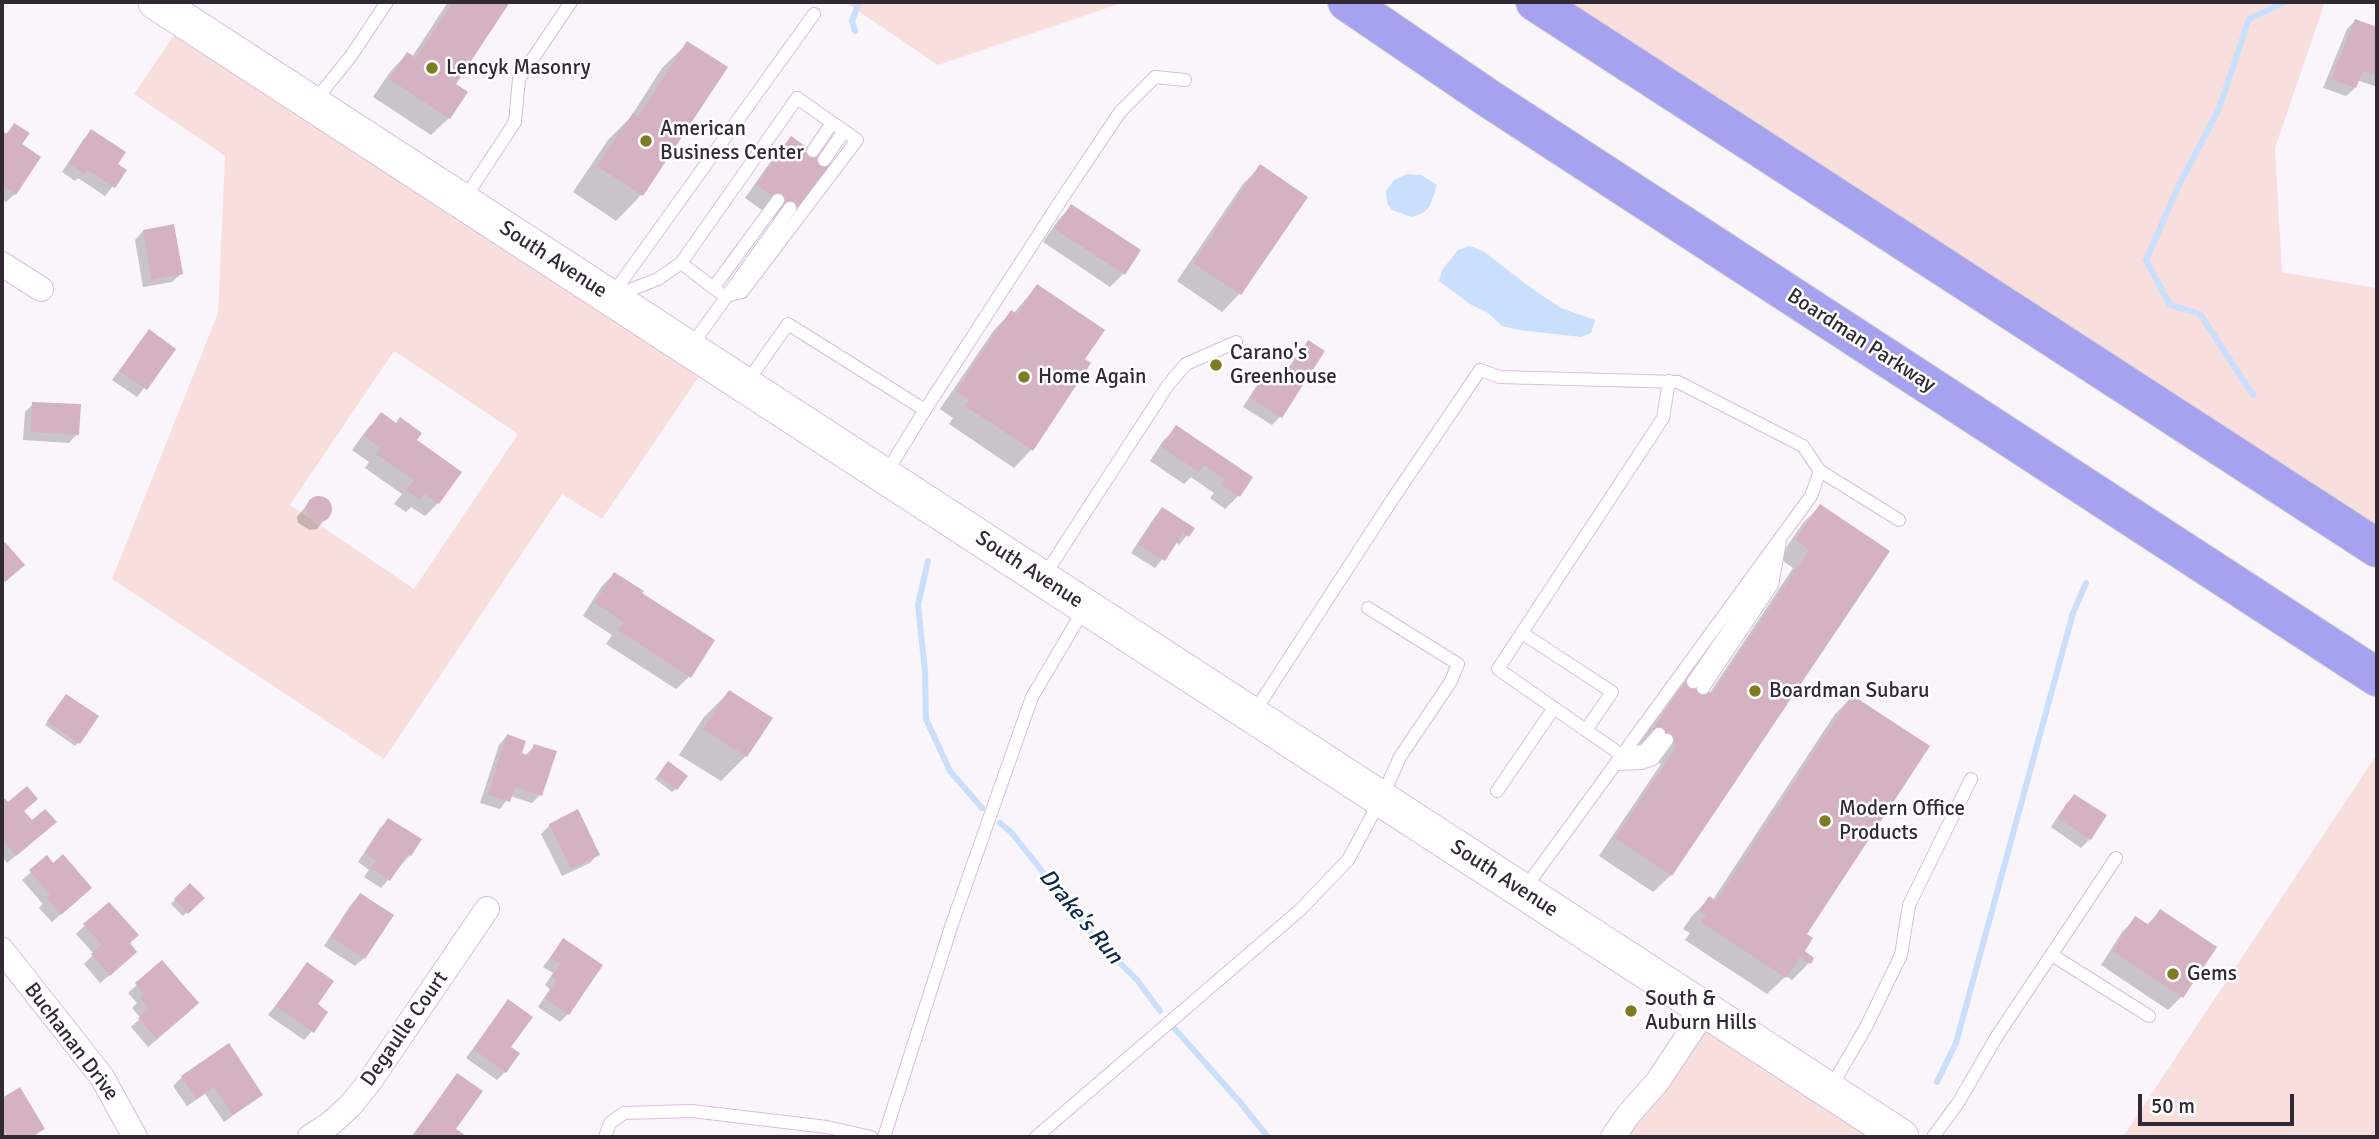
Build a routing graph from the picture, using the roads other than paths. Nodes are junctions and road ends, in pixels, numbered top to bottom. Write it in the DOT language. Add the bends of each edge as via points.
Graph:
graph roads {
  1 [pos="156,2"];
  2 [pos="387,2"];
  3 [pos="571,2"];
  4 [pos="1535,2"];
  5 [pos="1363,6"];
  6 [pos="814,15"];
  7 [pos="1185,80"];
  8 [pos="312,103"];
  9 [pos="832,123"];
  10 [pos="845,131"];
  11 [pos="813,151"];
  12 [pos="824,160"];
  13 [pos="778,200"];
  14 [pos="463,201"];
  15 [pos="790,208"];
  16 [pos="681,263"];
  17 [pos="2,264"];
  18 [pos="714,287"];
  19 [pos="41,289"];
  20 [pos="725,296"];
  21 [pos="610,298"];
  22 [pos="1236,342"];
  23 [pos="689,349"];
  24 [pos="1669,382"];
  25 [pos="745,386"];
  26 [pos="925,410"];
  27 [pos="1820,471"];
  28 [pos="884,476"];
  29 [pos="1899,520"];
  30 [pos="1781,537"];
  31 [pos="2377,548"];
  32 [pos="1042,579"];
  33 [pos="1086,607"];
  34 [pos="1368,608"];
  35 [pos="1522,633"];
  36 [pos="2377,677"];
  37 [pos="1698,685"];
  38 [pos="1554,708"];
  39 [pos="1253,715"];
  40 [pos="1586,730"];
  41 [pos="1663,737"];
  42 [pos="1621,760"];
  43 [pos="1971,779"];
  44 [pos="1497,791"];
  45 [pos="1381,799"];
  46 [pos="2116,858"];
  47 [pos="1523,892"];
  48 [pos="488,909"];
  49 [pos="2,950"];
  50 [pos="2052,954"];
  51 [pos="1705,1010"];
  52 [pos="2149,1016"];
  53 [pos="1829,1091"];
  54 [pos="135,1137"];
  55 [pos="310,1137"];
  56 [pos="605,1137"];
  57 [pos="871,1137"];
  58 [pos="884,1137"];
  59 [pos="1036,1137"];
  60 [pos="1614,1137"];
  61 [pos="1901,1137"];
  62 [pos="1933,1137"];
  1 -- 8 [label="main road, South Avenue"];
  2 -- 8 [label="lane" via="351,57"];
  3 -- 14 [label="lane" via="519,79 515,122"];
  4 -- 31 [label="highway"];
  5 -- 36 [label="highway, Boardman Parkway" via="1522,120"];
  6 -- 21 [label="lane"];
  7 -- 26 [label="lane" via="1155,77 1120,112"];
  8 -- 14 [label="main road, South Avenue"];
  9 -- 10 [label="lane"];
  9 -- 11 [label="lane"];
  9 -- 16 [label="lane" via="797,98"];
  10 -- 12 [label="lane"];
  10 -- 20 [label="lane" via="857,140 742,292"];
  13 -- 18 [label="lane"];
  14 -- 21 [label="main road, South Avenue"];
  15 -- 20 [label="lane"];
  16 -- 18 [label="lane"];
  16 -- 21 [label="lane" via="658,279"];
  17 -- 19 [label="street"];
  18 -- 20 [label="lane"];
  20 -- 23 [label="lane"];
  21 -- 23 [label="main road, South Avenue"];
  22 -- 32 [label="lane" via="1186,364 1168,385"];
  23 -- 25 [label="main road, South Avenue"];
  24 -- 27 [label="lane" via="1678,382 1802,446"];
  24 -- 35 [label="lane" via="1663,418"];
  24 -- 39 [label="lane" via="1500,377 1480,370"];
  25 -- 26 [label="lane" via="788,324"];
  25 -- 28 [label="main road, South Avenue"];
  26 -- 28 [label="lane"];
  27 -- 29 [label="lane"];
  27 -- 30 [label="lane" via="1811,496"];
  28 -- 32 [label="main road, South Avenue"];
  30 -- 37 [label="lane" via="1763,580"];
  30 -- 42 [label="lane"];
  32 -- 33 [label="main road, South Avenue"];
  33 -- 39 [label="main road, South Avenue"];
  33 -- 58 [label="lane" via="1032,697 951,923"];
  34 -- 45 [label="lane" via="1458,664 1400,757"];
  35 -- 38 [label="lane" via="1497,669"];
  35 -- 40 [label="lane" via="1612,692"];
  38 -- 40 [label="lane"];
  38 -- 44 [label="lane"];
  39 -- 45 [label="main road, South Avenue"];
  40 -- 42 [label="lane"];
  41 -- 42 [label="lane" via="1653,759 1641,763"];
  42 -- 47 [label="lane"];
  43 -- 53 [label="lane" via="1909,905 1901,955"];
  45 -- 47 [label="main road, South Avenue"];
  45 -- 59 [label="lane" via="1348,860 1300,910"];
  46 -- 50 [label="lane"];
  47 -- 51 [label="main road, South Avenue"];
  48 -- 55 [label="street, Degaulle Court" via="370,1081 330,1124"];
  49 -- 54 [label="street, Buchanan Drive" via="102,1077"];
  50 -- 52 [label="lane"];
  50 -- 62 [label="lane"];
  51 -- 53 [label="main road, South Avenue"];
  51 -- 60 [label="street"];
  53 -- 61 [label="main road, South Avenue"];
  56 -- 57 [label="lane" via="610,1123 624,1113 692,1111 827,1127"];
}
